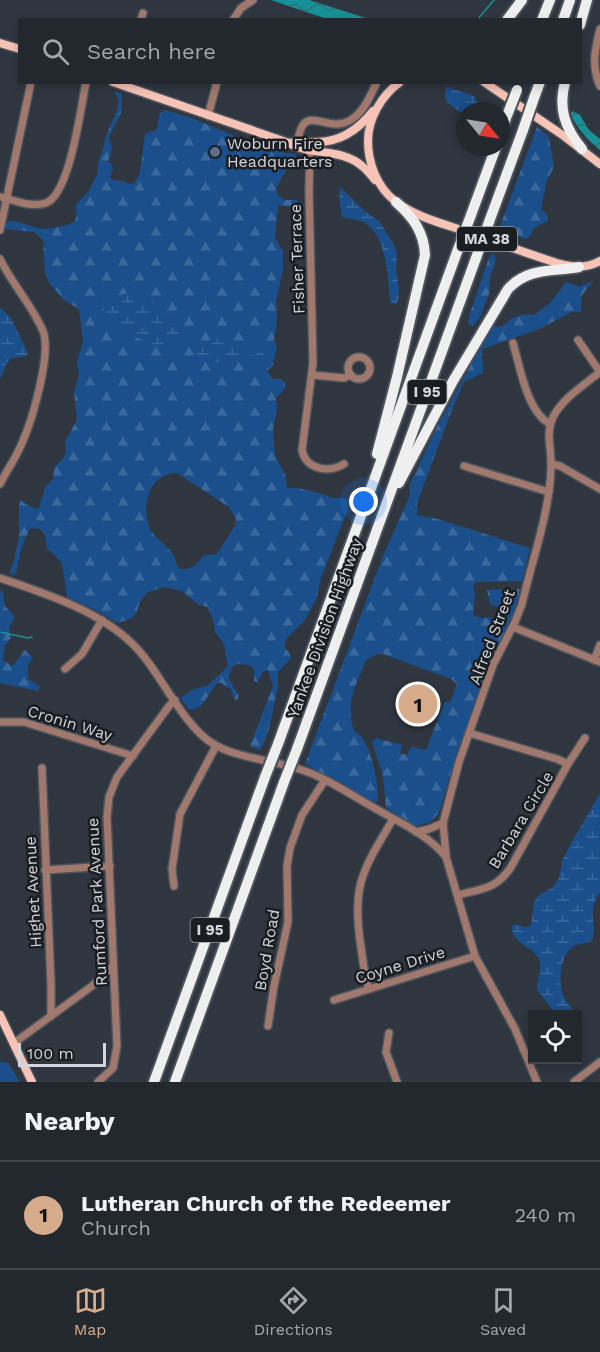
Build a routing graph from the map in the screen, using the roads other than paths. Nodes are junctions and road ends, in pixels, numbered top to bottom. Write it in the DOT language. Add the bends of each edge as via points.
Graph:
graph roads {
  1 [pos="253,0"];
  2 [pos="522,0"];
  3 [pos="550,0"];
  4 [pos="570,0"];
  5 [pos="587,0"];
  6 [pos="234,18"];
  7 [pos="508,18"];
  8 [pos="543,18"];
  9 [pos="564,18"];
  10 [pos="582,18"];
  11 [pos="600,29"];
  12 [pos="0,43"];
  13 [pos="18,49"];
  14 [pos="31,84"];
  15 [pos="86,84"];
  16 [pos="119,84"];
  17 [pos="216,84"];
  18 [pos="376,84"];
  19 [pos="398,84"];
  20 [pos="487,84"];
  21 [pos="539,84"];
  22 [pos="565,84"];
  23 [pos="518,86"];
  24 [pos="600,86"];
  25 [pos="383,99"];
  26 [pos="510,107"];
  27 [pos="208,116"];
  28 [pos="294,144"];
  29 [pos="310,146"];
  30 [pos="582,149"];
  31 [pos="493,156"];
  32 [pos="598,162"];
  33 [pos="382,187"];
  34 [pos="3,197"];
  35 [pos="396,202"];
  36 [pos="0,230"];
  37 [pos="0,259"];
  38 [pos="600,261"];
  39 [pos="579,267"];
  40 [pos="578,340"];
  41 [pos="513,343"];
  42 [pos="600,372"];
  43 [pos="312,375"];
  44 [pos="351,375"];
  45 [pos="550,424"];
  46 [pos="344,464"];
  47 [pos="551,464"];
  48 [pos="464,466"];
  49 [pos="0,484"];
  50 [pos="600,489"];
  51 [pos="549,492"];
  52 [pos="358,524"];
  53 [pos="378,526"];
  54 [pos="0,578"];
  55 [pos="102,620"];
  56 [pos="513,627"];
  57 [pos="600,645"];
  58 [pos="597,661"];
  59 [pos="65,669"];
  60 [pos="175,700"];
  61 [pos="0,722"];
  62 [pos="469,733"];
  63 [pos="585,738"];
  64 [pos="216,746"];
  65 [pos="132,756"];
  66 [pos="568,764"];
  67 [pos="42,768"];
  68 [pos="325,780"];
  69 [pos="393,819"];
  70 [pos="443,823"];
  71 [pos="416,832"];
  72 [pos="446,856"];
  73 [pos="110,867"];
  74 [pos="45,870"];
  75 [pos="174,886"];
  76 [pos="458,895"];
  77 [pos="475,956"];
  78 [pos="113,966"];
  79 [pos="369,989"];
  80 [pos="334,1000"];
  81 [pos="0,1016"];
  82 [pos="51,1016"];
  83 [pos="268,1026"];
  84 [pos="389,1033"];
  85 [pos="14,1043"];
  86 [pos="600,1062"];
  87 [pos="32,1082"];
  88 [pos="98,1082"];
  89 [pos="154,1082"];
  90 [pos="175,1082"];
  91 [pos="397,1082"];
  92 [pos="537,1082"];
  93 [pos="574,1082"];
  1 -- 6 [label="street"];
  2 -- 7 [label="highway"];
  3 -- 8 [label="highway"];
  4 -- 9 [label="highway"];
  5 -- 10 [label="highway"];
  11 -- 24 [label="street" via="594,58"];
  12 -- 13 [label="main road"];
  14 -- 34 [label="street"];
  15 -- 34 [label="street" via="68,171 58,192 43,204"];
  16 -- 27 [label="main road, MA 38"];
  17 -- 27 [label="street"];
  18 -- 28 [label="street" via="357,115 342,123 309,120"];
  19 -- 25 [label="main road, MA 38"];
  20 -- 30 [label="main road"];
  21 -- 53 [label="highway, Yankee Division Highway / I 95, bridge"];
  22 -- 30 [label="highway" via="563,117"];
  23 -- 26 [label="highway, bridge"];
  25 -- 29 [label="main road, MA 38" via="350,133"];
  25 -- 33 [label="main road" via="368,141"];
  27 -- 28 [label="main road, MA 38"];
  28 -- 29 [label="main road, MA 38"];
  29 -- 33 [label="main road, MA 38" via="352,159"];
  29 -- 43 [label="street, Fisher Terrace"];
  30 -- 32 [label="main road"];
  31 -- 52 [label="highway, Yankee Division Highway / I 95, bridge"];
  33 -- 35 [label="main road, MA 38"];
  34 -- 36 [label="street"];
  35 -- 39 [label="main road, MA 38" via="420,215 528,254"];
  35 -- 52 [label="highway" via="419,227 425,255"];
  37 -- 49 [label="street" via="42,328 45,345 28,427"];
  38 -- 39 [label="main road, MA 38"];
  39 -- 53 [label="highway" via="531,273 505,292 440,404"];
  40 -- 42 [label="street"];
  41 -- 45 [label="street" via="533,406"];
  42 -- 45 [label="street" via="562,404"];
  43 -- 44 [label="street"];
  43 -- 46 [label="street, Fisher Terrace" via="303,456 308,464 318,468"];
  45 -- 47 [label="street, Alfred Street"];
  47 -- 50 [label="street"];
  47 -- 51 [label="street, Alfred Street"];
  48 -- 51 [label="street"];
  51 -- 56 [label="street, Alfred Street" via="521,609"];
  52 -- 89 [label="highway, Yankee Division Highway / I 95, bridge"];
  53 -- 90 [label="highway, Yankee Division Highway / I 95, bridge"];
  54 -- 55 [label="street"];
  55 -- 59 [label="street" via="84,651"];
  55 -- 60 [label="street" via="135,645"];
  56 -- 58 [label="street"];
  56 -- 62 [label="street, Alfred Street" via="494,664"];
  57 -- 58 [label="street"];
  60 -- 64 [label="street" via="195,729"];
  60 -- 65 [label="street, Rumford Park Avenue"];
  61 -- 65 [label="street, Cronin Way" via="24,723"];
  62 -- 66 [label="street, Barbara Circle"];
  62 -- 70 [label="street, Alfred Street"];
  63 -- 66 [label="street, Barbara Circle"];
  64 -- 68 [label="street" via="300,769"];
  64 -- 75 [label="street" via="180,814 172,868"];
  65 -- 73 [label="street, Rumford Park Avenue" via="117,777 108,802"];
  66 -- 76 [label="street, Barbara Circle" via="502,879"];
  67 -- 74 [label="street, Highet Avenue"];
  68 -- 69 [label="street"];
  68 -- 83 [label="street, Boyd Road" via="302,815 290,848 288,922"];
  69 -- 71 [label="street"];
  69 -- 79 [label="street" via="367,865 357,897"];
  70 -- 71 [label="street"];
  70 -- 72 [label="street, Alfred Street"];
  71 -- 72 [label="street"];
  72 -- 76 [label="street, Alfred Street"];
  73 -- 74 [label="street"];
  73 -- 78 [label="street, Rumford Park Avenue"];
  74 -- 82 [label="street, Highet Avenue"];
  76 -- 77 [label="street, Alfred Street"];
  77 -- 79 [label="street, Coyne Drive"];
  77 -- 92 [label="street, Alfred Street" via="519,1037"];
  78 -- 82 [label="street"];
  78 -- 88 [label="street, Rumford Park Avenue" via="117,1055 112,1069"];
  79 -- 80 [label="street, Coyne Drive"];
  81 -- 85 [label="main road"];
  82 -- 85 [label="street"];
  84 -- 91 [label="street" via="386,1052"];
  85 -- 87 [label="main road"];
  86 -- 93 [label="street"];
}
